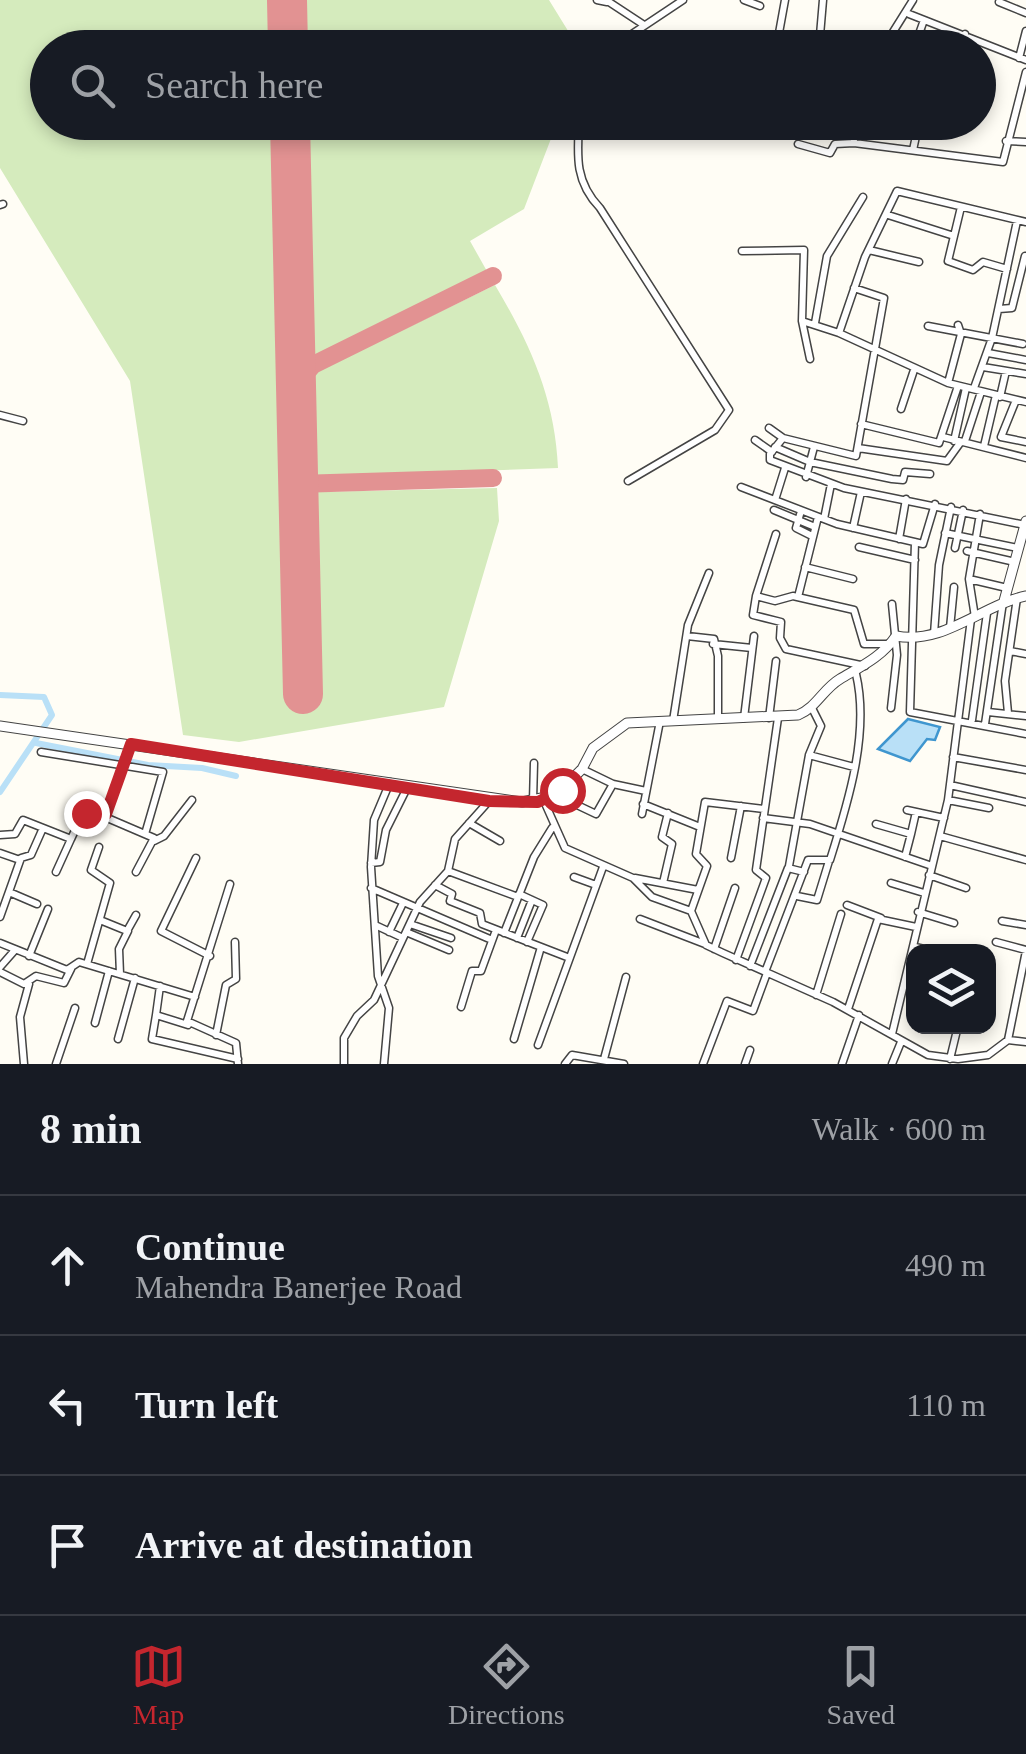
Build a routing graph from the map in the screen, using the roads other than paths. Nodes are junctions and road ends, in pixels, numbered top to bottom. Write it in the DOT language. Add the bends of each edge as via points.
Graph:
graph roads {
  1 [pos="597,0"];
  2 [pos="683,0"];
  3 [pos="744,0"];
  4 [pos="785,0"];
  5 [pos="823,0"];
  6 [pos="607,1"];
  7 [pos="907,2"];
  8 [pos="998,2"];
  9 [pos="760,6"];
  10 [pos="1026,13"];
  11 [pos="910,14"];
  12 [pos="924,20"];
  13 [pos="644,26"];
  14 [pos="638,30"];
  15 [pos="780,30"];
  16 [pos="821,30"];
  17 [pos="896,30"];
  18 [pos="921,30"];
  19 [pos="954,30"];
  20 [pos="1025,35"];
  21 [pos="996,47"];
  22 [pos="1022,59"];
  23 [pos="1026,72"];
  24 [pos="578,140"];
  25 [pos="854,140"];
  26 [pos="916,140"];
  27 [pos="1006,141"];
  28 [pos="1026,142"];
  29 [pos="854,143"];
  30 [pos="798,144"];
  31 [pos="914,150"];
  32 [pos="863,197"];
  33 [pos="962,207"];
  34 [pos="888,214"];
  35 [pos="1021,221"];
  36 [pos="954,236"];
  37 [pos="868,250"];
  38 [pos="742,251"];
  39 [pos="1025,256"];
  40 [pos="918,262"];
  41 [pos="1007,269"];
  42 [pos="854,288"];
  43 [pos="999,309"];
  44 [pos="802,321"];
  45 [pos="814,323"];
  46 [pos="928,326"];
  47 [pos="959,330"];
  48 [pos="839,332"];
  49 [pos="992,338"];
  50 [pos="1023,344"];
  51 [pos="874,350"];
  52 [pos="988,353"];
  53 [pos="810,360"];
  54 [pos="1026,360"];
  55 [pos="982,367"];
  56 [pos="914,370"];
  57 [pos="1006,371"];
  58 [pos="1026,374"];
  59 [pos="948,383"];
  60 [pos="970,388"];
  61 [pos="998,396"];
  62 [pos="1016,400"];
  63 [pos="1026,402"];
  64 [pos="902,410"];
  65 [pos="0,415"];
  66 [pos="23,421"];
  67 [pos="861,424"];
  68 [pos="768,428"];
  69 [pos="784,438"];
  70 [pos="943,438"];
  71 [pos="756,440"];
  72 [pos="960,442"];
  73 [pos="1026,442"];
  74 [pos="984,446"];
  75 [pos="814,447"];
  76 [pos="858,448"];
  77 [pos="774,450"];
  78 [pos="908,456"];
  79 [pos="1026,458"];
  80 [pos="810,462"];
  81 [pos="785,468"];
  82 [pos="905,472"];
  83 [pos="930,474"];
  84 [pos="806,477"];
  85 [pos="628,480"];
  86 [pos="831,484"];
  87 [pos="742,487"];
  88 [pos="861,492"];
  89 [pos="774,500"];
  90 [pos="906,500"];
  91 [pos="935,504"];
  92 [pos="951,508"];
  93 [pos="774,510"];
  94 [pos="801,510"];
  95 [pos="963,510"];
  96 [pos="980,514"];
  97 [pos="821,518"];
  98 [pos="798,520"];
  99 [pos="1026,523"];
  100 [pos="815,526"];
  101 [pos="852,528"];
  102 [pos="945,533"];
  103 [pos="776,534"];
  104 [pos="958,535"];
  105 [pos="812,536"];
  106 [pos="900,539"];
  107 [pos="977,539"];
  108 [pos="916,542"];
  109 [pos="859,547"];
  110 [pos="955,548"];
  111 [pos="1018,548"];
  112 [pos="971,552"];
  113 [pos="915,560"];
  114 [pos="1015,562"];
  115 [pos="806,567"];
  116 [pos="709,573"];
  117 [pos="853,578"];
  118 [pos="969,579"];
  119 [pos="954,587"];
  120 [pos="1008,588"];
  121 [pos="756,596"];
  122 [pos="798,597"];
  123 [pos="1021,597"];
  124 [pos="1004,601"];
  125 [pos="892,604"];
  126 [pos="987,613"];
  127 [pos="973,618"];
  128 [pos="950,628"];
  129 [pos="934,634"];
  130 [pos="687,636"];
  131 [pos="754,636"];
  132 [pos="894,640"];
  133 [pos="915,640"];
  134 [pos="713,644"];
  135 [pos="752,648"];
  136 [pos="1010,651"];
  137 [pos="1026,654"];
  138 [pos="776,661"];
  139 [pos="865,666"];
  140 [pos="856,674"];
  141 [pos="812,708"];
  142 [pos="891,708"];
  143 [pos="988,712"];
  144 [pos="1008,713"];
  145 [pos="1026,716"];
  146 [pos="718,718"];
  147 [pos="744,718"];
  148 [pos="774,718"];
  149 [pos="958,720"];
  150 [pos="660,721"];
  151 [pos="674,721"];
  152 [pos="972,721"];
  153 [pos="985,724"];
  154 [pos="0,726"];
  155 [pos="1026,734"];
  156 [pos="131,744"];
  157 [pos="42,752"];
  158 [pos="810,755"];
  159 [pos="954,758"];
  160 [pos="534,762"];
  161 [pos="123,763"];
  162 [pos="854,766"];
  163 [pos="582,770"];
  164 [pos="1026,770"];
  165 [pos="390,782"];
  166 [pos="613,784"];
  167 [pos="950,784"];
  168 [pos="408,786"];
  169 [pos="646,791"];
  170 [pos="545,799"];
  171 [pos="192,800"];
  172 [pos="948,800"];
  173 [pos="489,801"];
  174 [pos="1026,802"];
  175 [pos="643,804"];
  176 [pos="742,806"];
  177 [pos="989,808"];
  178 [pos="642,814"];
  179 [pos="668,814"];
  180 [pos="764,816"];
  181 [pos="104,817"];
  182 [pos="944,818"];
  183 [pos="800,822"];
  184 [pos="469,824"];
  185 [pos="876,824"];
  186 [pos="553,827"];
  187 [pos="700,827"];
  188 [pos="43,828"];
  189 [pos="838,833"];
  190 [pos="145,834"];
  191 [pos="910,834"];
  192 [pos="940,834"];
  193 [pos="0,835"];
  194 [pos="70,839"];
  195 [pos="500,840"];
  196 [pos="154,841"];
  197 [pos="100,846"];
  198 [pos="0,852"];
  199 [pos="905,857"];
  200 [pos="196,858"];
  201 [pos="731,858"];
  202 [pos="20,860"];
  203 [pos="1026,860"];
  204 [pos="829,862"];
  205 [pos="371,863"];
  206 [pos="789,866"];
  207 [pos="603,867"];
  208 [pos="931,870"];
  209 [pos="448,871"];
  210 [pos="56,872"];
  211 [pos="136,872"];
  212 [pos="804,872"];
  213 [pos="574,877"];
  214 [pos="633,878"];
  215 [pos="663,882"];
  216 [pos="891,883"];
  217 [pos="230,884"];
  218 [pos="435,885"];
  219 [pos="596,885"];
  220 [pos="371,888"];
  221 [pos="735,888"];
  222 [pos="966,888"];
  223 [pos="698,890"];
  224 [pos="9,892"];
  225 [pos="924,893"];
  226 [pos="519,896"];
  227 [pos="796,896"];
  228 [pos="532,900"];
  229 [pos="403,903"];
  230 [pos="37,904"];
  231 [pos="847,905"];
  232 [pos="48,909"];
  233 [pos="416,909"];
  234 [pos="692,911"];
  235 [pos="918,912"];
  236 [pos="136,914"];
  237 [pos="841,914"];
  238 [pos="0,915"];
  239 [pos="881,918"];
  240 [pos="640,919"];
  241 [pos="100,920"];
  242 [pos="1002,921"];
  243 [pos="954,923"];
  244 [pos="374,924"];
  245 [pos="1026,925"];
  246 [pos="916,927"];
  247 [pos="496,930"];
  248 [pos="128,931"];
  249 [pos="406,931"];
  250 [pos="389,932"];
  251 [pos="504,933"];
  252 [pos="451,938"];
  253 [pos="517,938"];
  254 [pos="492,940"];
  255 [pos="235,942"];
  256 [pos="527,942"];
  257 [pos="996,942"];
  258 [pos="0,943"];
  259 [pos="914,944"];
  260 [pos="541,947"];
  261 [pos="710,947"];
  262 [pos="14,950"];
  263 [pos="449,950"];
  264 [pos="1026,951"];
  265 [pos="28,956"];
  266 [pos="210,956"];
  267 [pos="567,957"];
  268 [pos="736,960"];
  269 [pos="37,961"];
  270 [pos="87,964"];
  271 [pos="750,966"];
  272 [pos="0,969"];
  273 [pos="71,969"];
  274 [pos="109,971"];
  275 [pos="766,972"];
  276 [pos="120,974"];
  277 [pos="626,977"];
  278 [pos="134,978"];
  279 [pos="906,979"];
  280 [pos="32,980"];
  281 [pos="383,983"];
  282 [pos="160,986"];
  283 [pos="816,994"];
  284 [pos="195,997"];
  285 [pos="461,1007"];
  286 [pos="74,1008"];
  287 [pos="848,1010"];
  288 [pos="156,1015"];
  289 [pos="859,1015"];
  290 [pos="95,1023"];
  291 [pos="190,1025"];
  292 [pos="892,1034"];
  293 [pos="956,1034"];
  294 [pos="216,1035"];
  295 [pos="514,1038"];
  296 [pos="118,1039"];
  297 [pos="1008,1040"];
  298 [pos="901,1041"];
  299 [pos="1026,1042"];
  300 [pos="538,1046"];
  301 [pos="750,1050"];
  302 [pos="604,1059"];
  303 [pos="950,1059"];
  304 [pos="987,1059"];
  305 [pos="939,1061"];
  306 [pos="964,1061"];
  307 [pos="238,1062"];
  308 [pos="24,1064"];
  309 [pos="56,1064"];
  310 [pos="344,1064"];
  311 [pos="384,1064"];
  312 [pos="564,1064"];
  313 [pos="624,1064"];
  314 [pos="703,1064"];
  315 [pos="744,1064"];
  316 [pos="842,1064"];
  317 [pos="892,1064"];
  1 -- 6 [label="street"];
  2 -- 13 [label="street"];
  3 -- 9 [label="street"];
  4 -- 15 [label="street"];
  5 -- 16 [label="street"];
  6 -- 13 [label="street"];
  7 -- 17 [label="street"];
  8 -- 10 [label="street"];
  11 -- 12 [label="street"];
  12 -- 18 [label="street"];
  12 -- 19 [label="street"];
  13 -- 14 [label="street"];
  20 -- 22 [label="street"];
  21 -- 22 [label="street"];
  23 -- 27 [label="street"];
  24 -- 85 [label="street" via="578,173 587,194 729,410 714,430"];
  25 -- 29 [label="street"];
  26 -- 31 [label="street"];
  27 -- 28 [label="street"];
  27 -- 31 [label="street" via="1003,162"];
  29 -- 30 [label="street" via="837,143 830,154"];
  29 -- 31 [label="street"];
  32 -- 45 [label="street" via="827,256"];
  33 -- 34 [label="street" via="898,190"];
  33 -- 35 [label="street"];
  33 -- 36 [label="street"];
  34 -- 36 [label="street"];
  34 -- 37 [label="street"];
  35 -- 41 [label="street"];
  36 -- 41 [label="street" via="952,266 973,270 983,262"];
  37 -- 40 [label="street"];
  37 -- 42 [label="street"];
  38 -- 44 [label="street" via="804,250"];
  39 -- 43 [label="street" via="1012,308"];
  41 -- 43 [label="street"];
  42 -- 48 [label="street"];
  42 -- 51 [label="street" via="884,298"];
  43 -- 49 [label="street"];
  44 -- 45 [label="street"];
  44 -- 53 [label="street"];
  45 -- 48 [label="street"];
  46 -- 47 [label="street"];
  47 -- 49 [label="street"];
  47 -- 59 [label="street"];
  48 -- 51 [label="street"];
  49 -- 50 [label="street"];
  49 -- 52 [label="street"];
  51 -- 56 [label="street"];
  51 -- 67 [label="street"];
  52 -- 54 [label="street"];
  52 -- 55 [label="street"];
  55 -- 57 [label="street"];
  55 -- 60 [label="street"];
  56 -- 59 [label="street"];
  56 -- 64 [label="street"];
  57 -- 58 [label="street"];
  57 -- 61 [label="street"];
  59 -- 60 [label="street"];
  60 -- 61 [label="street"];
  60 -- 70 [label="street"];
  60 -- 72 [label="street"];
  60 -- 72 [label="street"];
  61 -- 62 [label="street"];
  61 -- 74 [label="street"];
  62 -- 63 [label="street"];
  62 -- 73 [label="street" via="1001,437"];
  65 -- 66 [label="street"];
  67 -- 70 [label="street" via="936,443"];
  67 -- 76 [label="street"];
  68 -- 69 [label="street"];
  69 -- 75 [label="street"];
  69 -- 77 [label="street"];
  70 -- 72 [label="street"];
  71 -- 77 [label="street"];
  72 -- 74 [label="street"];
  72 -- 78 [label="street" via="949,460"];
  74 -- 79 [label="street"];
  75 -- 76 [label="street" via="852,457"];
  75 -- 80 [label="street"];
  76 -- 78 [label="street"];
  77 -- 80 [label="street"];
  77 -- 81 [label="street" via="770,460"];
  78 -- 82 [label="street"];
  80 -- 82 [label="street" via="900,480"];
  80 -- 84 [label="street"];
  81 -- 84 [label="street"];
  81 -- 89 [label="street"];
  82 -- 83 [label="street"];
  84 -- 86 [label="street"];
  86 -- 88 [label="street"];
  86 -- 97 [label="street"];
  87 -- 89 [label="street"];
  88 -- 90 [label="street"];
  88 -- 101 [label="street"];
  89 -- 94 [label="street"];
  90 -- 91 [label="street"];
  90 -- 106 [label="street"];
  91 -- 92 [label="street"];
  91 -- 108 [label="street" via="927,541"];
  92 -- 95 [label="street"];
  92 -- 102 [label="street"];
  93 -- 98 [label="street"];
  94 -- 97 [label="street"];
  94 -- 98 [label="street"];
  95 -- 96 [label="street"];
  95 -- 104 [label="street"];
  96 -- 99 [label="street"];
  96 -- 107 [label="street"];
  97 -- 100 [label="street"];
  97 -- 101 [label="street"];
  98 -- 100 [label="street"];
  98 -- 105 [label="street" via="796,528"];
  99 -- 111 [label="street"];
  100 -- 105 [label="street"];
  101 -- 106 [label="street"];
  102 -- 104 [label="street"];
  102 -- 129 [label="street"];
  103 -- 121 [label="street"];
  104 -- 107 [label="street"];
  104 -- 110 [label="street"];
  105 -- 115 [label="street"];
  106 -- 108 [label="street"];
  107 -- 111 [label="street"];
  107 -- 112 [label="street"];
  108 -- 113 [label="street"];
  109 -- 113 [label="street"];
  111 -- 114 [label="street"];
  112 -- 114 [label="street"];
  112 -- 118 [label="street"];
  113 -- 133 [label="street"];
  114 -- 120 [label="street"];
  115 -- 117 [label="street"];
  115 -- 122 [label="street"];
  116 -- 130 [label="street"];
  118 -- 120 [label="street"];
  118 -- 127 [label="street"];
  119 -- 128 [label="street"];
  120 -- 124 [label="street"];
  121 -- 122 [label="street"];
  121 -- 139 [label="street" via="752,614 781,622 786,648"];
  122 -- 132 [label="street" via="854,610 864,644"];
  123 -- 124 [label="street"];
  123 -- 136 [label="street"];
  124 -- 126 [label="street"];
  124 -- 143 [label="street"];
  125 -- 132 [label="street"];
  126 -- 127 [label="street"];
  126 -- 152 [label="street"];
  127 -- 128 [label="street"];
  127 -- 149 [label="street"];
  128 -- 129 [label="street"];
  129 -- 133 [label="street"];
  130 -- 134 [label="street" via="714,639"];
  130 -- 151 [label="street"];
  131 -- 135 [label="street"];
  132 -- 133 [label="street"];
  132 -- 139 [label="street"];
  132 -- 142 [label="street"];
  133 -- 149 [label="street" via="910,712"];
  134 -- 135 [label="street"];
  134 -- 146 [label="street"];
  135 -- 147 [label="street"];
  136 -- 137 [label="street"];
  136 -- 144 [label="street"];
  138 -- 148 [label="street"];
  139 -- 140 [label="street"];
  140 -- 141 [label="street" via="839,679"];
  140 -- 162 [label="street" via="862,700"];
  141 -- 148 [label="street"];
  141 -- 158 [label="street" via="821,726"];
  143 -- 144 [label="street"];
  143 -- 153 [label="street"];
  144 -- 145 [label="street"];
  146 -- 147 [label="street"];
  146 -- 151 [label="street"];
  147 -- 148 [label="street"];
  148 -- 180 [label="street"];
  149 -- 152 [label="street"];
  149 -- 159 [label="street"];
  150 -- 151 [label="street"];
  150 -- 163 [label="street" via="627,723 593,748"];
  150 -- 169 [label="street"];
  152 -- 153 [label="street"];
  153 -- 155 [label="street"];
  154 -- 156 [label="street"];
  156 -- 161 [label="street"];
  156 -- 165 [label="street"];
  157 -- 161 [label="street"];
  158 -- 162 [label="street"];
  158 -- 183 [label="street"];
  159 -- 164 [label="street"];
  159 -- 167 [label="street"];
  160 -- 170 [label="street"];
  161 -- 181 [label="street"];
  161 -- 190 [label="street" via="164,774"];
  162 -- 189 [label="street"];
  163 -- 166 [label="street"];
  163 -- 170 [label="street"];
  165 -- 168 [label="street"];
  165 -- 205 [label="street" via="374,820"];
  166 -- 169 [label="street"];
  166 -- 170 [label="street" via="596,814"];
  167 -- 172 [label="street"];
  167 -- 174 [label="street"];
  168 -- 173 [label="street"];
  168 -- 205 [label="street" via="386,830 380,862"];
  169 -- 175 [label="street"];
  170 -- 173 [label="street"];
  170 -- 186 [label="street"];
  171 -- 196 [label="street"];
  172 -- 177 [label="street"];
  172 -- 182 [label="street"];
  173 -- 184 [label="street"];
  175 -- 178 [label="street"];
  175 -- 179 [label="street"];
  176 -- 180 [label="street"];
  176 -- 187 [label="street" via="706,800"];
  176 -- 201 [label="street"];
  179 -- 187 [label="street"];
  179 -- 215 [label="street" via="662,836 672,844"];
  180 -- 183 [label="street"];
  180 -- 268 [label="street" via="756,870 766,878"];
  181 -- 190 [label="street"];
  181 -- 194 [label="street" via="84,813"];
  182 -- 191 [label="street" via="912,811"];
  182 -- 192 [label="street"];
  183 -- 189 [label="street"];
  183 -- 206 [label="street"];
  184 -- 195 [label="street"];
  184 -- 209 [label="street" via="453,842"];
  185 -- 191 [label="street"];
  186 -- 207 [label="street" via="565,848"];
  186 -- 226 [label="street"];
  187 -- 223 [label="street" via="696,854 707,864"];
  188 -- 193 [label="street" via="23,820 14,834"];
  188 -- 194 [label="street"];
  188 -- 202 [label="street" via="31,855"];
  189 -- 199 [label="street"];
  189 -- 204 [label="street"];
  190 -- 196 [label="street"];
  191 -- 199 [label="street"];
  192 -- 203 [label="street"];
  192 -- 208 [label="street"];
  194 -- 210 [label="street"];
  196 -- 211 [label="street"];
  197 -- 241 [label="street" via="91,870 110,883"];
  198 -- 202 [label="street"];
  199 -- 208 [label="street"];
  200 -- 266 [label="street" via="162,932"];
  202 -- 224 [label="street"];
  204 -- 212 [label="street" via="808,859"];
  204 -- 227 [label="street" via="818,900"];
  205 -- 220 [label="street"];
  206 -- 212 [label="street"];
  206 -- 271 [label="street"];
  207 -- 214 [label="street"];
  207 -- 219 [label="street"];
  208 -- 222 [label="street"];
  208 -- 225 [label="street"];
  209 -- 218 [label="street"];
  209 -- 226 [label="street"];
  212 -- 227 [label="street"];
  213 -- 219 [label="street"];
  214 -- 215 [label="street"];
  214 -- 234 [label="street" via="652,897"];
  215 -- 223 [label="street"];
  216 -- 225 [label="street"];
  217 -- 266 [label="street"];
  218 -- 233 [label="street"];
  218 -- 247 [label="street"];
  219 -- 267 [label="street"];
  220 -- 229 [label="street"];
  220 -- 244 [label="street"];
  221 -- 261 [label="street"];
  223 -- 234 [label="street"];
  224 -- 230 [label="street"];
  224 -- 238 [label="street"];
  225 -- 235 [label="street"];
  226 -- 228 [label="street"];
  226 -- 251 [label="street"];
  227 -- 275 [label="street"];
  228 -- 253 [label="street"];
  228 -- 256 [label="street" via="542,906"];
  229 -- 233 [label="street"];
  229 -- 250 [label="street"];
  231 -- 239 [label="street"];
  232 -- 265 [label="street"];
  233 -- 249 [label="street"];
  233 -- 254 [label="street"];
  234 -- 261 [label="street"];
  235 -- 243 [label="street"];
  235 -- 246 [label="street"];
  236 -- 248 [label="street"];
  237 -- 283 [label="street"];
  239 -- 246 [label="street"];
  239 -- 287 [label="street"];
  240 -- 261 [label="street"];
  241 -- 248 [label="street"];
  241 -- 270 [label="street"];
  242 -- 245 [label="street"];
  244 -- 250 [label="street"];
  244 -- 281 [label="street"];
  246 -- 259 [label="street"];
  247 -- 251 [label="street"];
  247 -- 254 [label="street"];
  248 -- 276 [label="street" via="118,948"];
  249 -- 250 [label="street"];
  249 -- 252 [label="street"];
  249 -- 263 [label="street"];
  249 -- 281 [label="street"];
  251 -- 253 [label="street"];
  253 -- 256 [label="street"];
  254 -- 285 [label="street" via="480,972 472,971"];
  255 -- 294 [label="street" via="236,978 226,986"];
  256 -- 260 [label="street"];
  257 -- 264 [label="street"];
  258 -- 262 [label="street"];
  260 -- 267 [label="street"];
  260 -- 295 [label="street"];
  261 -- 268 [label="street"];
  262 -- 265 [label="street"];
  262 -- 272 [label="street"];
  264 -- 297 [label="street"];
  265 -- 269 [label="street"];
  266 -- 284 [label="street"];
  267 -- 300 [label="street"];
  268 -- 271 [label="street"];
  269 -- 273 [label="street"];
  269 -- 280 [label="street"];
  270 -- 273 [label="street" via="75,962"];
  270 -- 274 [label="street"];
  271 -- 275 [label="street"];
  272 -- 280 [label="street" via="24,984"];
  273 -- 280 [label="street" via="64,983"];
  274 -- 276 [label="street"];
  274 -- 290 [label="street"];
  275 -- 283 [label="street"];
  275 -- 314 [label="street" via="753,1011 727,1001"];
  276 -- 278 [label="street"];
  277 -- 302 [label="street"];
  278 -- 282 [label="street"];
  278 -- 296 [label="street"];
  279 -- 292 [label="street"];
  280 -- 308 [label="street" via="20,1017"];
  281 -- 310 [label="street" via="344,1038"];
  281 -- 311 [label="street" via="389,1008"];
  282 -- 284 [label="street"];
  282 -- 288 [label="street"];
  283 -- 287 [label="street"];
  284 -- 291 [label="street"];
  286 -- 309 [label="street"];
  287 -- 289 [label="street"];
  288 -- 291 [label="street"];
  288 -- 307 [label="street" via="152,1039"];
  289 -- 292 [label="street"];
  289 -- 316 [label="street"];
  291 -- 294 [label="street"];
  292 -- 298 [label="street"];
  293 -- 303 [label="street"];
  294 -- 307 [label="street" via="236,1043"];
  297 -- 299 [label="street"];
  297 -- 304 [label="street"];
  298 -- 305 [label="street"];
  298 -- 317 [label="street"];
  301 -- 315 [label="street"];
  302 -- 312 [label="street" via="568,1055"];
  302 -- 313 [label="street"];
  303 -- 305 [label="street"];
  303 -- 306 [label="street"];
  304 -- 306 [label="street"];
}
